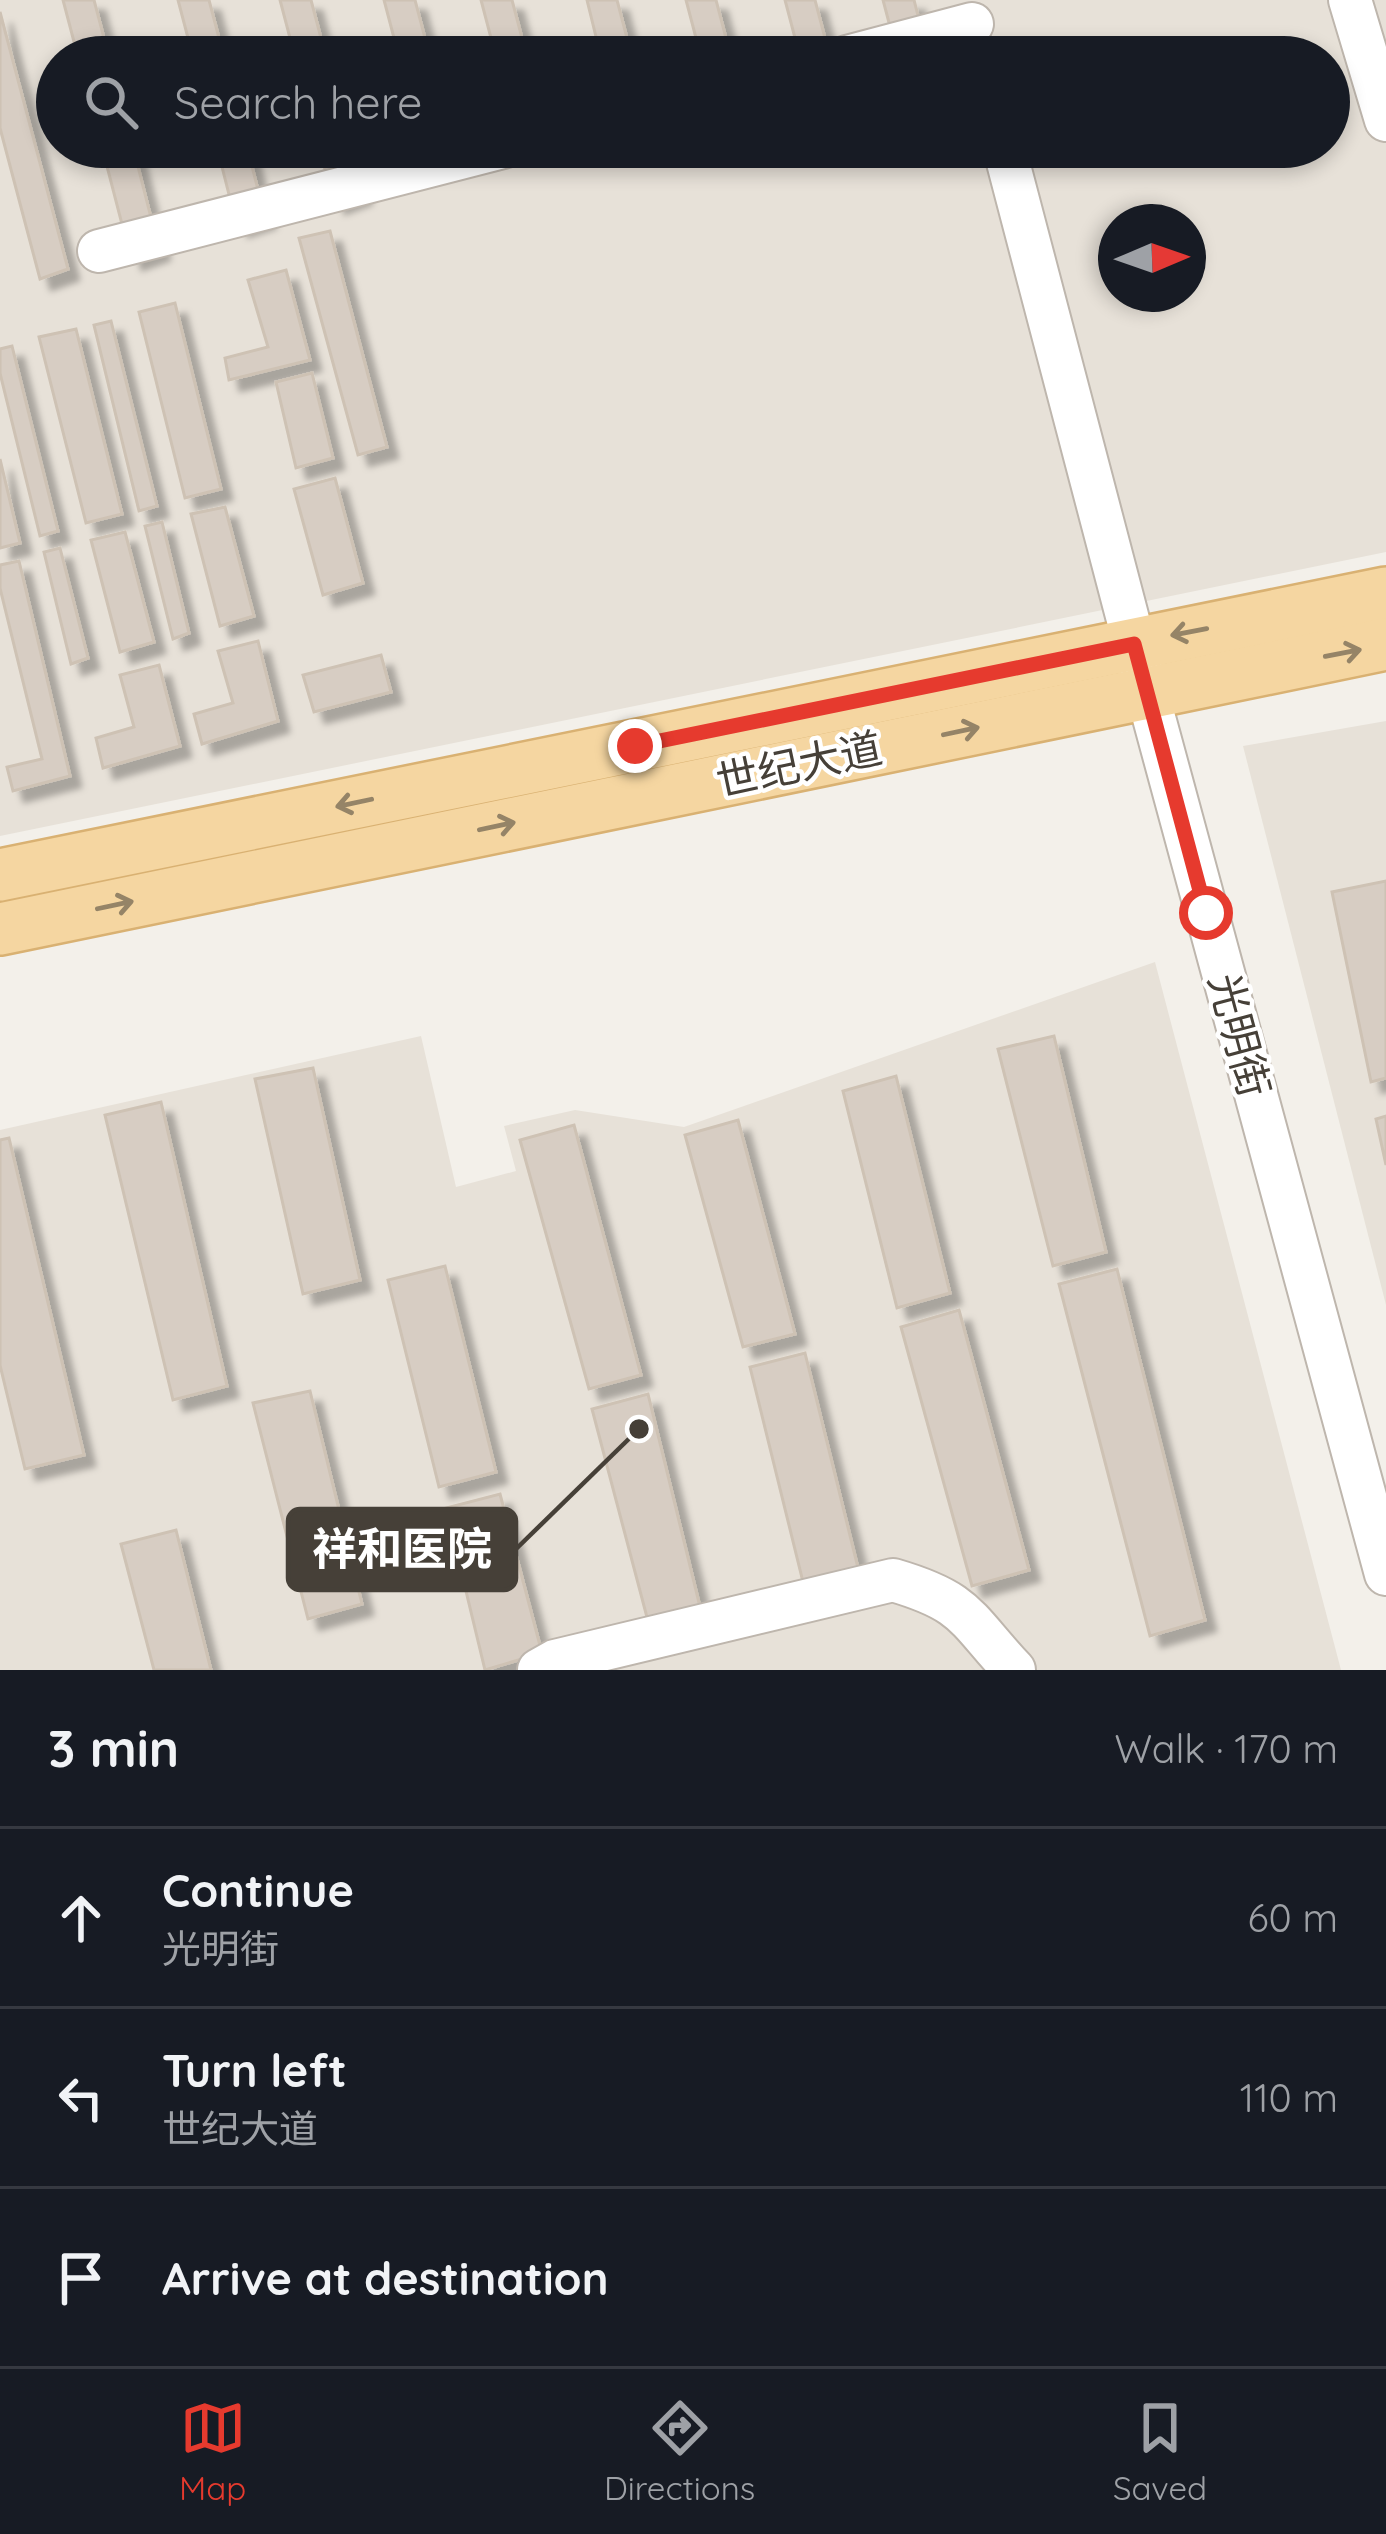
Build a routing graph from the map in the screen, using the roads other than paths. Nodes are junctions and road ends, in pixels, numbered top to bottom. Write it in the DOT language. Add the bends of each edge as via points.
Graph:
graph roads {
  1 [pos="1350,0"];
  2 [pos="973,27"];
  3 [pos="936,36"];
  4 [pos="1386,120"];
  5 [pos="421,168"];
  6 [pos="1009,168"];
  7 [pos="99,251"];
  8 [pos="1386,593"];
  9 [pos="1134,644"];
  10 [pos="1386,644"];
  11 [pos="1147,692"];
  12 [pos="0,875"];
  13 [pos="0,929"];
  14 [pos="1386,1574"];
  15 [pos="539,1670"];
  16 [pos="1014,1670"];
  1 -- 4 [label="street"];
  2 -- 3 [label="street"];
  5 -- 7 [label="street"];
  6 -- 9 [label="street, 光明街"];
  8 -- 9 [label="main road, 世纪大道, one-way"];
  9 -- 11 [label="street, 光明街"];
  9 -- 12 [label="main road, 世纪大道, one-way"];
  11 -- 10 [label="main road, 世纪大道, one-way"];
  13 -- 11 [label="main road, 世纪大道, one-way"];
  11 -- 14 [label="street, 光明街"];
  15 -- 16 [label="street" via="893,1580 936,1592 967,1613"];
}
